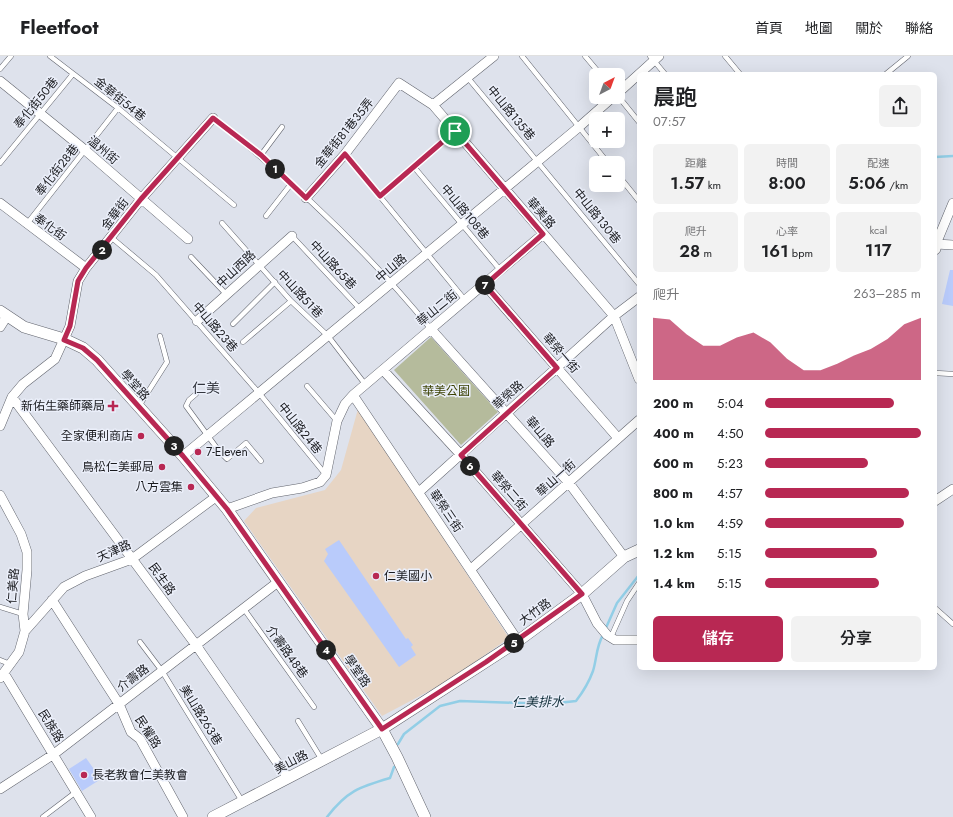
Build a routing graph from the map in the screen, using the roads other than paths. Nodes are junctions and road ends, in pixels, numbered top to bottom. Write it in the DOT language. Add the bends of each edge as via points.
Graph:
graph roads {
  1 [pos="11,56"];
  2 [pos="50,56"];
  3 [pos="494,56"];
  4 [pos="522,56"];
  5 [pos="585,56"];
  6 [pos="725,56"];
  7 [pos="908,56"];
  8 [pos="654,57"];
  9 [pos="595,68"];
  10 [pos="0,69"];
  11 [pos="639,72"];
  12 [pos="664,72"];
  13 [pos="738,72"];
  14 [pos="888,72"];
  15 [pos="73,74"];
  16 [pos="637,74"];
  17 [pos="468,78"];
  18 [pos="0,81"];
  19 [pos="399,83"];
  20 [pos="625,85"];
  21 [pos="605,104"];
  22 [pos="624,104"];
  23 [pos="433,105"];
  24 [pos="118,108"];
  25 [pos="40,114"];
  26 [pos="213,118"];
  27 [pos="637,120"];
  28 [pos="282,127"];
  29 [pos="579,127"];
  30 [pos="455,131"];
  31 [pos="85,150"];
  32 [pos="345,154"];
  33 [pos="261,155"];
  34 [pos="602,156"];
  35 [pos="177,158"];
  36 [pos="539,161"];
  37 [pos="0,163"];
  38 [pos="414,167"];
  39 [pos="291,184"];
  40 [pos="625,184"];
  41 [pos="504,189"];
  42 [pos="380,196"];
  43 [pos="306,198"];
  44 [pos="141,199"];
  45 [pos="637,199"];
  46 [pos="0,203"];
  47 [pos="953,203"];
  48 [pos="234,205"];
  49 [pos="266,216"];
  50 [pos="222,223"];
  51 [pos="463,224"];
  52 [pos="26,225"];
  53 [pos="543,234"];
  54 [pos="292,236"];
  55 [pos="112,238"];
  56 [pos="188,239"];
  57 [pos="937,243"];
  58 [pos="953,245"];
  59 [pos="937,246"];
  60 [pos="427,253"];
  61 [pos="191,257"];
  62 [pos="260,264"];
  63 [pos="86,268"];
  64 [pos="501,271"];
  65 [pos="275,282"];
  66 [pos="393,282"];
  67 [pos="637,282"];
  68 [pos="485,285"];
  69 [pos="226,294"];
  70 [pos="637,299"];
  71 [pos="465,300"];
  72 [pos="291,301"];
  73 [pos="360,309"];
  74 [pos="4,314"];
  75 [pos="614,316"];
  76 [pos="197,321"];
  77 [pos="234,324"];
  78 [pos="0,327"];
  79 [pos="430,328"];
  80 [pos="160,336"];
  81 [pos="328,336"];
  82 [pos="64,340"];
  83 [pos="243,342"];
  84 [pos="557,368"];
  85 [pos="383,370"];
  86 [pos="937,373"];
  87 [pos="637,374"];
  88 [pos="953,374"];
  89 [pos="366,384"];
  90 [pos="307,386"];
  91 [pos="259,393"];
  92 [pos="196,394"];
  93 [pos="353,395"];
  94 [pos="12,397"];
  95 [pos="138,407"];
  96 [pos="507,413"];
  97 [pos="337,421"];
  98 [pos="637,422"];
  99 [pos="0,426"];
  100 [pos="208,436"];
  101 [pos="618,438"];
  102 [pos="461,455"];
  103 [pos="183,456"];
  104 [pos="261,461"];
  105 [pos="326,475"];
  106 [pos="568,483"];
  107 [pos="953,489"];
  108 [pos="419,492"];
  109 [pos="0,495"];
  110 [pos="217,496"];
  111 [pos="937,500"];
  112 [pos="227,509"];
  113 [pos="522,524"];
  114 [pos="637,551"];
  115 [pos="624,557"];
  116 [pos="132,558"];
  117 [pos="471,569"];
  118 [pos="278,582"];
  119 [pos="637,586"];
  120 [pos="582,594"];
  121 [pos="52,600"];
  122 [pos="0,607"];
  123 [pos="244,609"];
  124 [pos="937,610"];
  125 [pos="23,614"];
  126 [pos="953,624"];
  127 [pos="25,631"];
  128 [pos="609,636"];
  129 [pos="637,640"];
  130 [pos="518,641"];
  131 [pos="140,642"];
  132 [pos="196,646"];
  133 [pos="0,660"];
  134 [pos="10,664"];
  135 [pos="162,671"];
  136 [pos="2,675"];
  137 [pos="119,704"];
  138 [pos="314,707"];
  139 [pos="298,721"];
  140 [pos="382,729"];
  141 [pos="54,754"];
  142 [pos="322,760"];
  143 [pos="288,778"];
  144 [pos="0,789"];
  145 [pos="76,792"];
  146 [pos="242,801"];
  147 [pos="43,817"];
  148 [pos="91,817"];
  149 [pos="183,817"];
  150 [pos="212,817"];
  151 [pos="425,817"];
  1 -- 10 [label="lane"];
  2 -- 15 [label="lane, 金華街54巷"];
  3 -- 17 [label="street"];
  4 -- 29 [label="lane"];
  5 -- 9 [label="lane"];
  6 -- 13 [label="lane"];
  7 -- 14 [label="lane"];
  8 -- 11 [label="street"];
  8 -- 12 [label="lane"];
  15 -- 24 [label="lane, 金華街54巷"];
  15 -- 25 [label="lane, 奉化街50巷"];
  16 -- 20 [label="street"];
  17 -- 23 [label="street"];
  17 -- 36 [label="lane, 中山路135巷"];
  18 -- 25 [label="street, 溫州街"];
  19 -- 23 [label="street, 華美路"];
  19 -- 32 [label="street, 金華街81巷35弄"];
  21 -- 29 [label="street, 中山路"];
  22 -- 27 [label="lane"];
  23 -- 30 [label="street, 華美路"];
  24 -- 31 [label="lane, 奉化街28巷"];
  24 -- 35 [label="lane, 金華街54巷"];
  25 -- 31 [label="street, 溫州街"];
  25 -- 37 [label="lane, 奉化街50巷"];
  26 -- 33 [label="lane"];
  26 -- 35 [label="street, 金華街"];
  28 -- 33 [label="lane"];
  29 -- 34 [label="lane"];
  29 -- 36 [label="street, 中山路"];
  30 -- 38 [label="lane"];
  30 -- 41 [label="street, 華美路"];
  31 -- 44 [label="street, 溫州街"];
  31 -- 52 [label="lane, 奉化街28巷"];
  32 -- 42 [label="lane"];
  32 -- 43 [label="street, 金華街81巷35弄"];
  33 -- 39 [label="lane"];
  35 -- 44 [label="street, 金華街"];
  35 -- 48 [label="lane, 金華街54巷"];
  36 -- 41 [label="street, 中山路"];
  36 -- 67 [label="lane, 中山路130巷"];
  38 -- 42 [label="lane"];
  38 -- 51 [label="lane, 中山路108巷"];
  39 -- 43 [label="lane"];
  39 -- 49 [label="lane"];
  40 -- 45 [label="lane"];
  41 -- 51 [label="street, 中山路"];
  41 -- 53 [label="street, 華美路"];
  42 -- 60 [label="lane"];
  43 -- 66 [label="lane"];
  44 -- 55 [label="street, 金華街"];
  44 -- 56 [label="street, 溫州街"];
  46 -- 52 [label="street, 奉化街"];
  47 -- 57 [label="street"];
  50 -- 62 [label="lane, 中山路51巷"];
  51 -- 60 [label="street, 中山路"];
  51 -- 64 [label="lane, 中山路108巷"];
  52 -- 63 [label="street, 奉化街"];
  53 -- 64 [label="street, 華山二街"];
  53 -- 75 [label="street, 華美路"];
  54 -- 62 [label="street, 中山西路"];
  54 -- 73 [label="lane, 中山路65巷"];
  55 -- 63 [label="street, 金華街"];
  55 -- 76 [label="lane, 中山路23巷" via="156,275"];
  58 -- 59 [label="street"];
  60 -- 66 [label="street, 中山路"];
  60 -- 71 [label="lane"];
  61 -- 69 [label="lane"];
  62 -- 65 [label="lane, 中山路51巷"];
  62 -- 69 [label="street, 中山西路"];
  63 -- 82 [label="street, 金華街" via="78,281 70,326"];
  64 -- 68 [label="street, 華山二街"];
  65 -- 72 [label="lane, 中山路51巷"];
  65 -- 77 [label="lane"];
  66 -- 73 [label="street, 中山路"];
  66 -- 79 [label="lane"];
  68 -- 71 [label="street, 華山二街"];
  68 -- 84 [label="street, 華榮一街"];
  69 -- 76 [label="street, 中山西路"];
  70 -- 75 [label="street, 華榮路"];
  71 -- 79 [label="street, 華山二街"];
  72 -- 81 [label="lane, 中山路51巷"];
  72 -- 83 [label="lane"];
  73 -- 81 [label="street, 中山路"];
  74 -- 78 [label="street"];
  74 -- 82 [label="street, 學堂路" via="24,327"];
  75 -- 84 [label="street, 華榮路"];
  75 -- 87 [label="street, 華美路"];
  76 -- 91 [label="lane, 中山路23巷"];
  79 -- 85 [label="street, 華山二街"];
  79 -- 96 [label="street, 華山路"];
  80 -- 95 [label="lane" via="167,362"];
  81 -- 89 [label="lane, 中山路51巷"];
  81 -- 91 [label="street, 中山路"];
  82 -- 94 [label="street" via="55,359 23,384"];
  82 -- 95 [label="street, 學堂路" via="83,348 97,360"];
  84 -- 96 [label="street, 華榮路"];
  84 -- 101 [label="street, 華榮一街"];
  85 -- 89 [label="street, 華山二街"];
  85 -- 102 [label="street, 華榮二街"];
  86 -- 88 [label="lane"];
  89 -- 93 [label="street, 華山二街"];
  90 -- 97 [label="lane"];
  91 -- 100 [label="street, 中山路"];
  91 -- 105 [label="lane, 中山路24巷"];
  92 -- 100 [label="lane" via="186,406"];
  93 -- 97 [label="street, 華山二街" via="345,404"];
  93 -- 108 [label="street, 華榮三街"];
  94 -- 99 [label="street"];
  94 -- 116 [label="street, 民生路"];
  95 -- 103 [label="street, 學堂路"];
  96 -- 102 [label="street, 華榮路"];
  96 -- 106 [label="street, 華山路"];
  97 -- 105 [label="street, 華山二街"];
  98 -- 101 [label="street, 華山一街"];
  100 -- 103 [label="street, 中山路"];
  100 -- 104 [label="lane" via="227,459 246,443"];
  101 -- 106 [label="street, 華山一街"];
  102 -- 108 [label="street, 華榮路"];
  102 -- 113 [label="street, 華榮二街"];
  103 -- 110 [label="street, 學堂路"];
  105 -- 112 [label="street" via="320,482 272,493"];
  106 -- 113 [label="street, 華山一街"];
  106 -- 115 [label="street, 華山路"];
  107 -- 111 [label="street"];
  108 -- 117 [label="street, 華榮三街"];
  109 -- 125 [label="street, 仁美路" via="21,534 27,552"];
  110 -- 112 [label="street, 學堂路"];
  110 -- 116 [label="street, 天津路"];
  112 -- 118 [label="street, 學堂路"];
  113 -- 117 [label="street, 華山一街"];
  113 -- 120 [label="street, 華榮二街"];
  114 -- 115 [label="street, 大竹路"];
  115 -- 120 [label="street, 大竹路"];
  116 -- 121 [label="street, 天津路" via="64,587"];
  116 -- 132 [label="street, 民生路"];
  117 -- 130 [label="street, 華榮三街"];
  118 -- 123 [label="street, 介壽路"];
  118 -- 140 [label="street, 學堂路"];
  119 -- 128 [label="lane"];
  120 -- 128 [label="street, 華榮二街" via="598,623"];
  120 -- 130 [label="street, 大竹路"];
  121 -- 127 [label="street, 天津路"];
  121 -- 137 [label="street, 民權路"];
  122 -- 125 [label="lane"];
  123 -- 132 [label="street, 介壽路"];
  123 -- 138 [label="lane, 介壽路48巷"];
  124 -- 126 [label="lane"];
  125 -- 127 [label="street, 仁美路"];
  127 -- 134 [label="street, 仁美路" via="19,652"];
  128 -- 129 [label="street" via="615,640"];
  130 -- 140 [label="street, 大竹路"];
  131 -- 135 [label="lane, 美山路263巷"];
  132 -- 135 [label="street, 介壽路"];
  132 -- 143 [label="street, 民生路"];
  133 -- 134 [label="lane"];
  134 -- 136 [label="street, 仁美路"];
  135 -- 137 [label="street, 介壽路"];
  135 -- 146 [label="lane, 美山路263巷"];
  136 -- 141 [label="street, 民族路"];
  137 -- 141 [label="street, 介壽路"];
  137 -- 149 [label="street, 民權路" via="131,732 140,739"];
  139 -- 142 [label="lane"];
  140 -- 142 [label="street, 美山路"];
  140 -- 151 [label="street, 學堂路"];
  141 -- 144 [label="street, 介壽路"];
  141 -- 145 [label="street, 民族路"];
  142 -- 143 [label="street, 美山路"];
  143 -- 146 [label="street, 美山路"];
  145 -- 147 [label="lane"];
  145 -- 148 [label="street, 民族路"];
  146 -- 150 [label="street, 美山路"];
}
